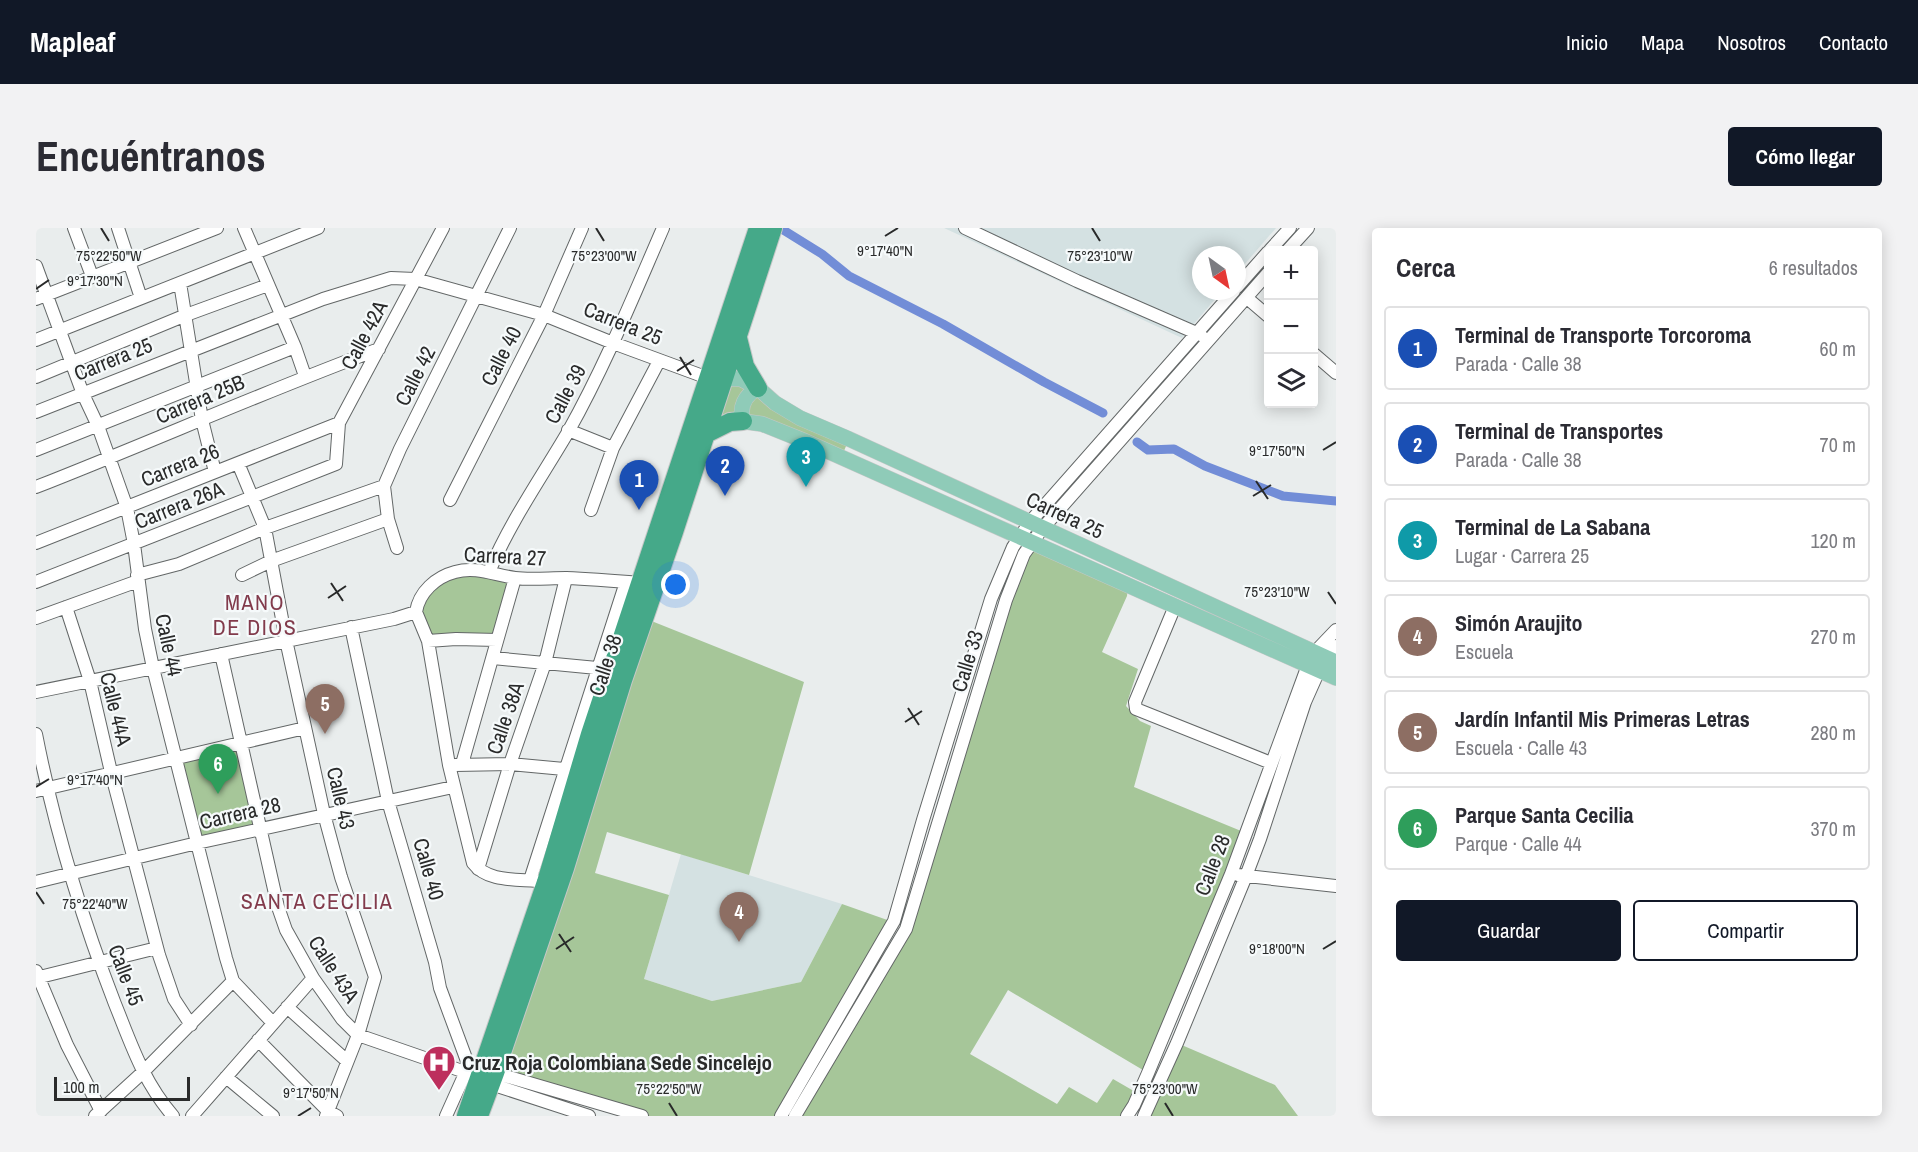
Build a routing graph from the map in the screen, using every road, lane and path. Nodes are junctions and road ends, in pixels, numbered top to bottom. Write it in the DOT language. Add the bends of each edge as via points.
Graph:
graph roads {
  1 [pos="74,228"];
  2 [pos="118,228"];
  3 [pos="217,228"];
  4 [pos="244,228"];
  5 [pos="318,228"];
  6 [pos="442,228"];
  7 [pos="510,228"];
  8 [pos="582,228"];
  9 [pos="663,228"];
  10 [pos="965,228"];
  11 [pos="1290,228"];
  12 [pos="1308,228"];
  13 [pos="765,229"];
  14 [pos="188,233"];
  15 [pos="1274,246"];
  16 [pos="1292,246"];
  17 [pos="255,254"];
  18 [pos="1264,257"];
  19 [pos="128,261"];
  20 [pos="36,266"];
  21 [pos="92,276"];
  22 [pos="1246,277"];
  23 [pos="415,279"];
  24 [pos="1264,279"];
  25 [pos="180,283"];
  26 [pos="268,285"];
  27 [pos="478,296"];
  28 [pos="41,297"];
  29 [pos="141,298"];
  30 [pos="1247,298"];
  31 [pos="1226,300"];
  32 [pos="1264,312"];
  33 [pos="186,315"];
  34 [pos="544,315"];
  35 [pos="282,316"];
  36 [pos="59,331"];
  37 [pos="1197,332"];
  38 [pos="738,338"];
  39 [pos="1209,339"];
  40 [pos="36,340"];
  41 [pos="613,343"];
  42 [pos="295,346"];
  43 [pos="379,349"];
  44 [pos="191,350"];
  45 [pos="1318,357"];
  46 [pos="660,361"];
  47 [pos="71,362"];
  48 [pos="1336,373"];
  49 [pos="36,376"];
  50 [pos="305,376"];
  51 [pos="716,378"];
  52 [pos="198,384"];
  53 [pos="758,388"];
  54 [pos="83,393"];
  55 [pos="706,409"];
  56 [pos="36,412"];
  57 [pos="202,420"];
  58 [pos="743,421"];
  59 [pos="339,423"];
  60 [pos="98,426"];
  61 [pos="568,430"];
  62 [pos="706,434"];
  63 [pos="613,448"];
  64 [pos="36,450"];
  65 [pos="110,458"];
  66 [pos="238,463"];
  67 [pos="336,464"];
  68 [pos="215,472"];
  69 [pos="384,486"];
  70 [pos="36,487"];
  71 [pos="253,496"];
  72 [pos="450,500"];
  73 [pos="127,507"];
  74 [pos="591,510"];
  75 [pos="388,519"];
  76 [pos="265,528"];
  77 [pos="1032,532"];
  78 [pos="36,543"];
  79 [pos="134,544"];
  80 [pos="397,548"];
  81 [pos="271,561"];
  82 [pos="489,572"];
  83 [pos="242,575"];
  84 [pos="137,578"];
  85 [pos="515,578"];
  86 [pos="566,578"];
  87 [pos="36,582"];
  88 [pos="633,582"];
  89 [pos="1175,606"];
  90 [pos="66,607"];
  91 [pos="416,612"];
  92 [pos="36,618"];
  93 [pos="351,627"];
  94 [pos="1336,630"];
  95 [pos="286,640"];
  96 [pos="497,640"];
  97 [pos="428,641"];
  98 [pos="221,654"];
  99 [pos="493,658"];
  100 [pos="1323,659"];
  101 [pos="544,663"];
  102 [pos="153,668"];
  103 [pos="597,668"];
  104 [pos="1336,678"];
  105 [pos="90,681"];
  106 [pos="36,692"];
  107 [pos="305,728"];
  108 [pos="36,734"];
  109 [pos="240,744"];
  110 [pos="175,758"];
  111 [pos="1271,763"];
  112 [pos="462,764"];
  113 [pos="510,764"];
  114 [pos="449,765"];
  115 [pos="564,769"];
  116 [pos="111,772"];
  117 [pos="453,787"];
  118 [pos="41,789"];
  119 [pos="388,801"];
  120 [pos="324,814"];
  121 [pos="923,820"];
  122 [pos="936,825"];
  123 [pos="259,829"];
  124 [pos="197,843"];
  125 [pos="133,858"];
  126 [pos="478,869"];
  127 [pos="70,874"];
  128 [pos="1231,874"];
  129 [pos="1246,876"];
  130 [pos="538,881"];
  131 [pos="36,882"];
  132 [pos="1336,886"];
  133 [pos="157,948"];
  134 [pos="99,962"];
  135 [pos="37,975"];
  136 [pos="313,978"];
  137 [pos="233,981"];
  138 [pos="287,1007"];
  139 [pos="273,1023"];
  140 [pos="190,1025"];
  141 [pos="358,1035"];
  142 [pos="258,1040"];
  143 [pos="347,1061"];
  144 [pos="142,1073"];
  145 [pos="483,1076"];
  146 [pos="226,1077"];
  147 [pos="98,1113"];
  148 [pos="330,1114"];
  149 [pos="575,1114"];
  150 [pos="173,1116"];
  151 [pos="192,1116"];
  152 [pos="273,1116"];
  153 [pos="446,1116"];
  154 [pos="466,1116"];
  155 [pos="479,1116"];
  156 [pos="589,1116"];
  157 [pos="642,1116"];
  158 [pos="782,1116"];
  159 [pos="795,1116"];
  160 [pos="1126,1116"];
  161 [pos="1144,1116"];
  1 -- 21 [label="street"];
  2 -- 19 [label="street"];
  3 -- 14 [label="street"];
  4 -- 17 [label="street"];
  5 -- 17 [label="street"];
  6 -- 23 [label="street, Calle 42A"];
  7 -- 27 [label="street, Calle 42"];
  8 -- 34 [label="street, Calle 40"];
  9 -- 41 [label="street, Calle 39"];
  10 -- 37 [label="street"];
  11 -- 15 [label="street"];
  12 -- 16 [label="street"];
  13 -- 38 [label="highway, Calle 38"];
  13 -- 51 [label="highway, Calle 38"];
  14 -- 19 [label="street"];
  17 -- 25 [label="street"];
  17 -- 26 [label="street"];
  18 -- 22 [label="street"];
  19 -- 21 [label="street"];
  19 -- 29 [label="street"];
  20 -- 28 [label="street, Calle 44"];
  21 -- 28 [label="street"];
  23 -- 27 [label="street, Carrera 25"];
  23 -- 35 [label="street, Carrera 25" via="391,278"];
  23 -- 43 [label="street, Calle 42A"];
  24 -- 30 [label="street, Calle 33"];
  25 -- 29 [label="street"];
  25 -- 33 [label="street"];
  26 -- 33 [label="street"];
  26 -- 35 [label="street"];
  27 -- 34 [label="street, Carrera 25"];
  27 -- 69 [label="street, Calle 42"];
  28 -- 36 [label="street, Calle 44"];
  29 -- 36 [label="street"];
  30 -- 32 [label="street"];
  30 -- 39 [label="street, Calle 33"];
  31 -- 37 [label="street, Calle 33"];
  33 -- 44 [label="street"];
  33 -- 47 [label="street"];
  34 -- 41 [label="street, Carrera 25"];
  34 -- 72 [label="street, Calle 40"];
  35 -- 42 [label="street"];
  35 -- 44 [label="street, Carrera 25"];
  36 -- 40 [label="street"];
  36 -- 47 [label="street, Calle 44"];
  37 -- 39 [label="street"];
  37 -- 77 [label="street, Calle 33"];
  38 -- 51 [label="highway, Calle 38"];
  38 -- 53 [label="highway" via="745,366"];
  39 -- 77 [label="street, Calle 33"];
  41 -- 46 [label="street, Carrera 25"];
  41 -- 61 [label="street, Calle 39"];
  42 -- 50 [label="street"];
  42 -- 52 [label="street"];
  43 -- 50 [label="street, Carrera 25B"];
  43 -- 59 [label="street, Calle 42A"];
  44 -- 52 [label="street"];
  44 -- 54 [label="street, Carrera 25"];
  45 -- 48 [label="street"];
  46 -- 51 [label="street, Carrera 25"];
  46 -- 63 [label="street"];
  47 -- 49 [label="street"];
  47 -- 54 [label="street, Calle 44"];
  50 -- 57 [label="street, Carrera 25B"];
  51 -- 53 [label="main road, Carrera 25" via="741,379"];
  51 -- 55 [label="highway, Calle 38"];
  52 -- 57 [label="street"];
  52 -- 60 [label="street"];
  53 -- 58 [label="main road" via="744,402"];
  53 -- 77 [label="main road, Carrera 25" via="800,418"];
  54 -- 56 [label="street, Carrera 25"];
  54 -- 60 [label="street, Calle 44"];
  55 -- 58 [label="main road, Carrera 25" via="730,420"];
  55 -- 62 [label="highway, Calle 38"];
  55 -- 88 [label="highway, Calle 38"];
  57 -- 65 [label="street, Carrera 25B"];
  57 -- 68 [label="street"];
  58 -- 62 [label="highway" via="730,422"];
  58 -- 77 [label="main road, Carrera 25" via="762,424"];
  59 -- 66 [label="street, Carrera 26"];
  59 -- 67 [label="street, Calle 42A"];
  60 -- 64 [label="street"];
  60 -- 65 [label="street, Calle 44"];
  61 -- 63 [label="street"];
  61 -- 82 [label="street, Calle 39"];
  62 -- 145 [label="highway, Calle 38" via="565,868"];
  63 -- 74 [label="street"];
  65 -- 70 [label="street, Carrera 25B"];
  65 -- 73 [label="street, Calle 44"];
  66 -- 68 [label="street, Carrera 26"];
  66 -- 71 [label="street, Calle 43"];
  67 -- 71 [label="street, Carrera 26A"];
  68 -- 73 [label="street, Carrera 26"];
  69 -- 75 [label="street"];
  69 -- 76 [label="street"];
  71 -- 76 [label="street, Calle 43"];
  71 -- 79 [label="street, Carrera 26A"];
  73 -- 78 [label="street, Carrera 26"];
  73 -- 79 [label="street, Calle 44"];
  75 -- 80 [label="street"];
  75 -- 81 [label="street"];
  76 -- 81 [label="street, Calle 43"];
  76 -- 84 [label="street"];
  77 -- 89 [label="main road, Carrera 25"];
  77 -- 100 [label="main road, Carrera 25"];
  77 -- 121 [label="street, Calle 33" via="1006,562 991,598"];
  77 -- 122 [label="street, Calle 33" via="1006,600"];
  79 -- 84 [label="street, Calle 44"];
  79 -- 87 [label="street, Carrera 26A"];
  81 -- 83 [label="street"];
  81 -- 95 [label="street, Calle 43"];
  82 -- 85 [label="street, Carrera 27"];
  82 -- 91 [label="street, Carrera 27" via="473,569 443,576 423,593"];
  84 -- 90 [label="street"];
  84 -- 102 [label="street, Calle 44"];
  85 -- 86 [label="street, Carrera 27"];
  85 -- 96 [label="street"];
  86 -- 88 [label="street, Carrera 27"];
  86 -- 101 [label="street, Calle 38A"];
  88 -- 103 [label="street"];
  88 -- 130 [label="highway, Calle 38" via="590,734"];
  89 -- 100 [label="main road, Carrera 25"];
  89 -- 111 [label="street" via="1135,702 1136,709"];
  90 -- 92 [label="street"];
  90 -- 105 [label="street, Calle 44A"];
  91 -- 93 [label="street"];
  91 -- 97 [label="street"];
  93 -- 95 [label="street"];
  93 -- 119 [label="street, Calle 40"];
  94 -- 100 [label="street, Calle 28"];
  95 -- 98 [label="street"];
  95 -- 107 [label="street, Calle 43"];
  96 -- 97 [label="street"];
  96 -- 99 [label="street"];
  97 -- 114 [label="street"];
  98 -- 102 [label="street"];
  98 -- 109 [label="street, Calle 43A"];
  99 -- 101 [label="street"];
  99 -- 112 [label="street"];
  100 -- 104 [label="main road, Carrera 25"];
  100 -- 111 [label="street, Calle 28"];
  100 -- 129 [label="street, Calle 28"];
  101 -- 103 [label="street"];
  101 -- 113 [label="street, Calle 38A"];
  102 -- 105 [label="street"];
  102 -- 110 [label="street, Calle 44"];
  103 -- 115 [label="street"];
  105 -- 106 [label="street"];
  105 -- 116 [label="street, Calle 44A"];
  107 -- 109 [label="street"];
  107 -- 120 [label="street, Calle 43"];
  108 -- 118 [label="street, Calle 45"];
  109 -- 110 [label="street"];
  109 -- 123 [label="street, Calle 43A"];
  110 -- 116 [label="street"];
  110 -- 124 [label="street, Calle 44"];
  111 -- 128 [label="street, Calle 28"];
  112 -- 113 [label="street"];
  112 -- 114 [label="street"];
  113 -- 115 [label="street"];
  113 -- 126 [label="street, Calle 38A"];
  114 -- 117 [label="street"];
  115 -- 130 [label="street"];
  116 -- 118 [label="street"];
  116 -- 125 [label="street, Calle 44A"];
  117 -- 119 [label="street, Carrera 28"];
  117 -- 126 [label="street" via="469,853"];
  118 -- 127 [label="street, Calle 45"];
  119 -- 120 [label="street, Carrera 28"];
  119 -- 145 [label="street, Calle 40" via="441,988 468,1067"];
  120 -- 123 [label="street, Carrera 28"];
  120 -- 141 [label="street, Calle 43" via="375,977"];
  121 -- 122 [label="street"];
  121 -- 158 [label="street, Calle 33" via="893,922"];
  122 -- 159 [label="street, Calle 33" via="906,929"];
  123 -- 124 [label="street, Carrera 28"];
  123 -- 136 [label="street, Calle 43A" via="286,930"];
  124 -- 125 [label="street, Carrera 28"];
  124 -- 137 [label="street, Calle 44"];
  125 -- 127 [label="street, Carrera 28"];
  125 -- 133 [label="street, Calle 44A"];
  126 -- 130 [label="street" via="490,877"];
  127 -- 131 [label="street, Carrera 28"];
  127 -- 134 [label="street, Calle 45"];
  128 -- 129 [label="street"];
  128 -- 160 [label="street, Calle 28" via="1148,1073"];
  129 -- 132 [label="street"];
  129 -- 161 [label="street, Calle 28"];
  130 -- 145 [label="highway, Calle 38"];
  133 -- 134 [label="street"];
  133 -- 140 [label="street, Calle 44A" via="174,999"];
  134 -- 135 [label="street"];
  134 -- 144 [label="street, Calle 45"];
  135 -- 147 [label="street"];
  136 -- 138 [label="street"];
  136 -- 141 [label="street, Calle 43A"];
  137 -- 139 [label="street, Calle 44"];
  137 -- 140 [label="street"];
  138 -- 139 [label="street"];
  138 -- 143 [label="street"];
  139 -- 142 [label="street"];
  140 -- 144 [label="street"];
  141 -- 143 [label="street"];
  141 -- 145 [label="street, Calle 43A"];
  142 -- 146 [label="street"];
  142 -- 148 [label="street"];
  143 -- 148 [label="street"];
  144 -- 147 [label="street"];
  144 -- 150 [label="street, Calle 45"];
  145 -- 149 [label="street"];
  145 -- 153 [label="street"];
  145 -- 154 [label="highway, Calle 38"];
  145 -- 155 [label="highway, Calle 38"];
  145 -- 157 [label="street"];
  146 -- 151 [label="street"];
  146 -- 152 [label="street"];
  149 -- 156 [label="street"];
}
